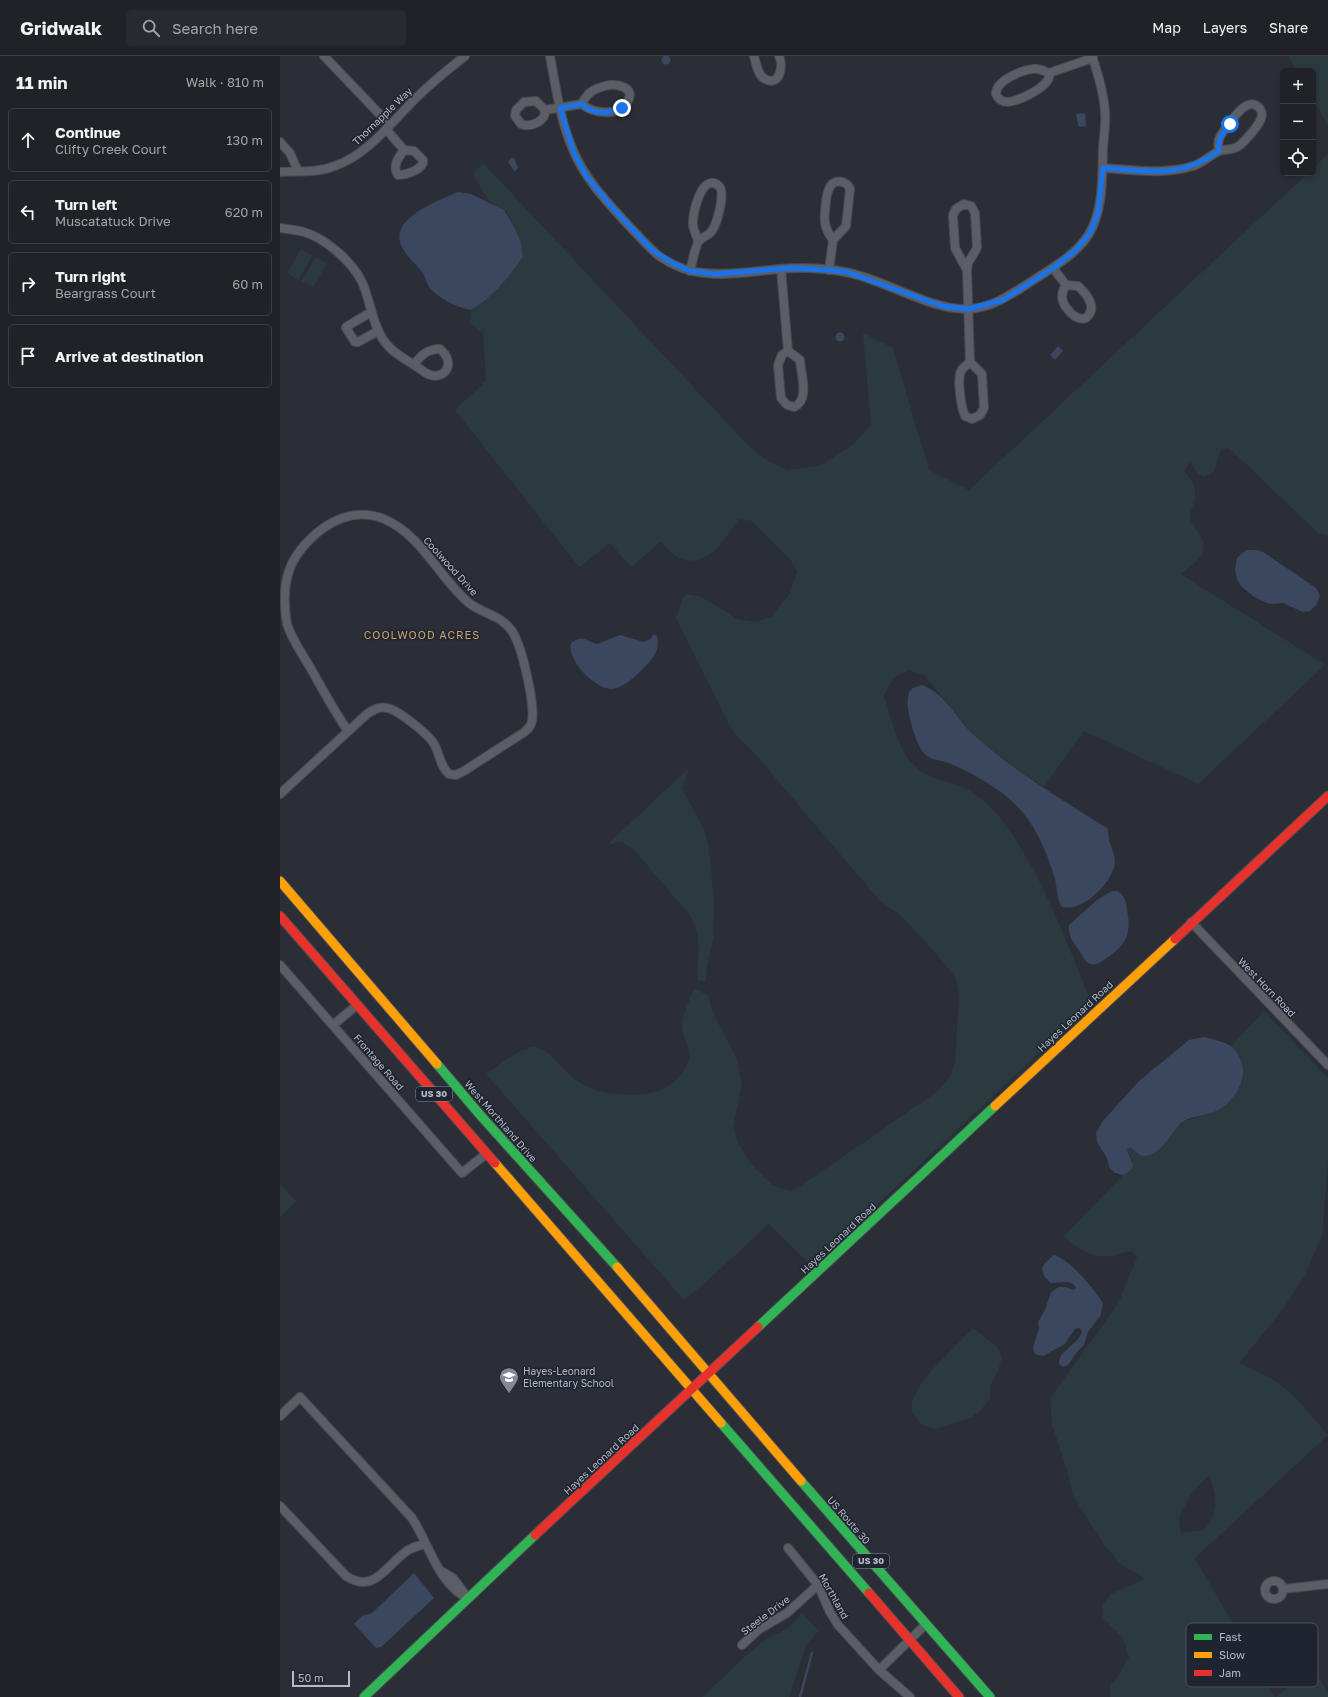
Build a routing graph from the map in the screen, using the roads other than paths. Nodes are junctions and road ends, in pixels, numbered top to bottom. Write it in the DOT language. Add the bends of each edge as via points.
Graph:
graph roads {
  1 [pos="324,56"];
  2 [pos="465,56"];
  3 [pos="550,56"];
  4 [pos="754,56"];
  5 [pos="779,56"];
  6 [pos="1092,57"];
  7 [pos="1049,73"];
  8 [pos="582,104"];
  9 [pos="560,108"];
  10 [pos="545,110"];
  11 [pos="388,127"];
  12 [pos="280,142"];
  13 [pos="404,150"];
  14 [pos="1219,151"];
  15 [pos="1103,168"];
  16 [pos="298,171"];
  17 [pos="280,172"];
  18 [pos="280,228"];
  19 [pos="833,240"];
  20 [pos="698,241"];
  21 [pos="1053,268"];
  22 [pos="781,269"];
  23 [pos="829,270"];
  24 [pos="967,270"];
  25 [pos="690,271"];
  26 [pos="1066,285"];
  27 [pos="968,309"];
  28 [pos="372,312"];
  29 [pos="378,331"];
  30 [pos="788,351"];
  31 [pos="970,362"];
  32 [pos="414,364"];
  33 [pos="348,732"];
  34 [pos="280,794"];
  35 [pos="1328,796"];
  36 [pos="280,881"];
  37 [pos="280,916"];
  38 [pos="1191,922"];
  39 [pos="280,965"];
  40 [pos="357,1005"];
  41 [pos="333,1025"];
  42 [pos="1328,1065"];
  43 [pos="486,1154"];
  44 [pos="708,1374"];
  45 [pos="692,1390"];
  46 [pos="280,1416"];
  47 [pos="280,1506"];
  48 [pos="425,1544"];
  49 [pos="788,1548"];
  50 [pos="1328,1584"];
  51 [pos="818,1585"];
  52 [pos="1283,1589"];
  53 [pos="468,1598"];
  54 [pos="926,1624"];
  55 [pos="910,1640"];
  56 [pos="742,1645"];
  57 [pos="879,1670"];
  58 [pos="367,1696"];
  59 [pos="910,1697"];
  60 [pos="959,1697"];
  61 [pos="990,1697"];
  1 -- 11 [label="street"];
  2 -- 11 [label="street, Thornapple Way" via="440,75"];
  3 -- 9 [label="street"];
  4 -- 5 [label="street" via="765,80 776,78 781,73"];
  6 -- 7 [label="street"];
  6 -- 15 [label="street" via="1105,113"];
  7 -- 7 [label="street" via="1031,69 1001,82 997,86 996,94 1000,100 1010,102 1039,89 1048,79"];
  8 -- 8 [label="street" via="598,113 618,110 625,106 630,95 621,85 611,84 591,91"];
  8 -- 9 [label="street"];
  9 -- 10 [label="street"];
  9 -- 25 [label="street" via="574,153 595,187 652,250"];
  11 -- 13 [label="street"];
  11 -- 16 [label="street, Thornapple Way" via="364,149 342,163 320,170"];
  12 -- 16 [label="street" via="290,153"];
  14 -- 14 [label="street" via="1236,148 1259,123 1262,116 1257,105 1252,104 1243,108 1221,134"];
  14 -- 15 [label="street" via="1196,165 1170,172"];
  15 -- 21 [label="street" via="1098,213 1090,233 1076,250"];
  16 -- 17 [label="street, Thornapple Way"];
  18 -- 28 [label="street" via="305,232 331,246 348,262 361,280"];
  19 -- 19 [label="street" via="843,230 847,219 850,189 845,182 840,181 832,184 828,190 825,222"];
  19 -- 23 [label="street"];
  20 -- 20 [label="street" via="712,231 722,202 722,190 712,183 701,190 693,218"];
  20 -- 25 [label="street"];
  21 -- 26 [label="street"];
  21 -- 27 [label="street" via="1003,300"];
  22 -- 23 [label="street"];
  22 -- 25 [label="street" via="724,274"];
  22 -- 30 [label="street"];
  23 -- 27 [label="street" via="864,277 942,306"];
  24 -- 24 [label="street" via="977,248 975,213 971,206 964,204 956,209 953,215 955,248"];
  24 -- 27 [label="street"];
  27 -- 31 [label="street"];
  28 -- 29 [label="street"];
  28 -- 29 [label="street" via="346,328 355,342"];
  29 -- 32 [label="street" via="396,355"];
  30 -- 30 [label="street" via="779,360 778,365 781,398 787,405 794,407 803,397 800,360"];
  31 -- 31 [label="street" via="962,370 960,382 962,410 965,416 972,419 980,416 984,408 982,374"];
  33 -- 33 [label="street, Coolwood Drive" via="373,710 386,707 395,710 432,740 444,770 456,775 526,730 532,721 526,673 516,638 511,630 500,619 470,603 406,532 383,519 362,514 335,521 314,536 288,567 283,587 284,609 291,633"];
  33 -- 34 [label="street, Coolwood Drive"];
  35 -- 38 [label="main road, Hayes Leonard Road"];
  36 -- 44 [label="main road, West Morthland Drive / US 30" via="481,1116"];
  37 -- 40 [label="main road, US 30"];
  38 -- 42 [label="street, West Horn Road"];
  38 -- 44 [label="main road, Hayes Leonard Road"];
  39 -- 41 [label="street, Frontage Road"];
  40 -- 41 [label="street"];
  40 -- 43 [label="main road, US 30"];
  41 -- 43 [label="street, Frontage Road" via="462,1173"];
  43 -- 45 [label="main road, US 30"];
  44 -- 45 [label="main road, Hayes Leonard Road"];
  44 -- 54 [label="main road, US Route 30 / US 30"];
  45 -- 53 [label="main road, Hayes Leonard Road"];
  45 -- 55 [label="main road, US 30"];
  46 -- 48 [label="street" via="300,1397 412,1518 421,1531"];
  47 -- 48 [label="street" via="346,1576 356,1582 365,1583 377,1578 403,1554 413,1547"];
  48 -- 53 [label="street" via="448,1582 460,1595"];
  49 -- 51 [label="street, Morthland"];
  50 -- 52 [label="street"];
  51 -- 56 [label="street, Steele Drive" via="787,1613 758,1630"];
  51 -- 57 [label="street, Morthland" via="838,1625"];
  53 -- 58 [label="main road, Hayes Leonard Road"];
  54 -- 55 [label="street"];
  54 -- 61 [label="main road, US Route 30 / US 30"];
  55 -- 57 [label="street"];
  55 -- 60 [label="main road, US 30"];
  57 -- 59 [label="street, Morthland"];
}
